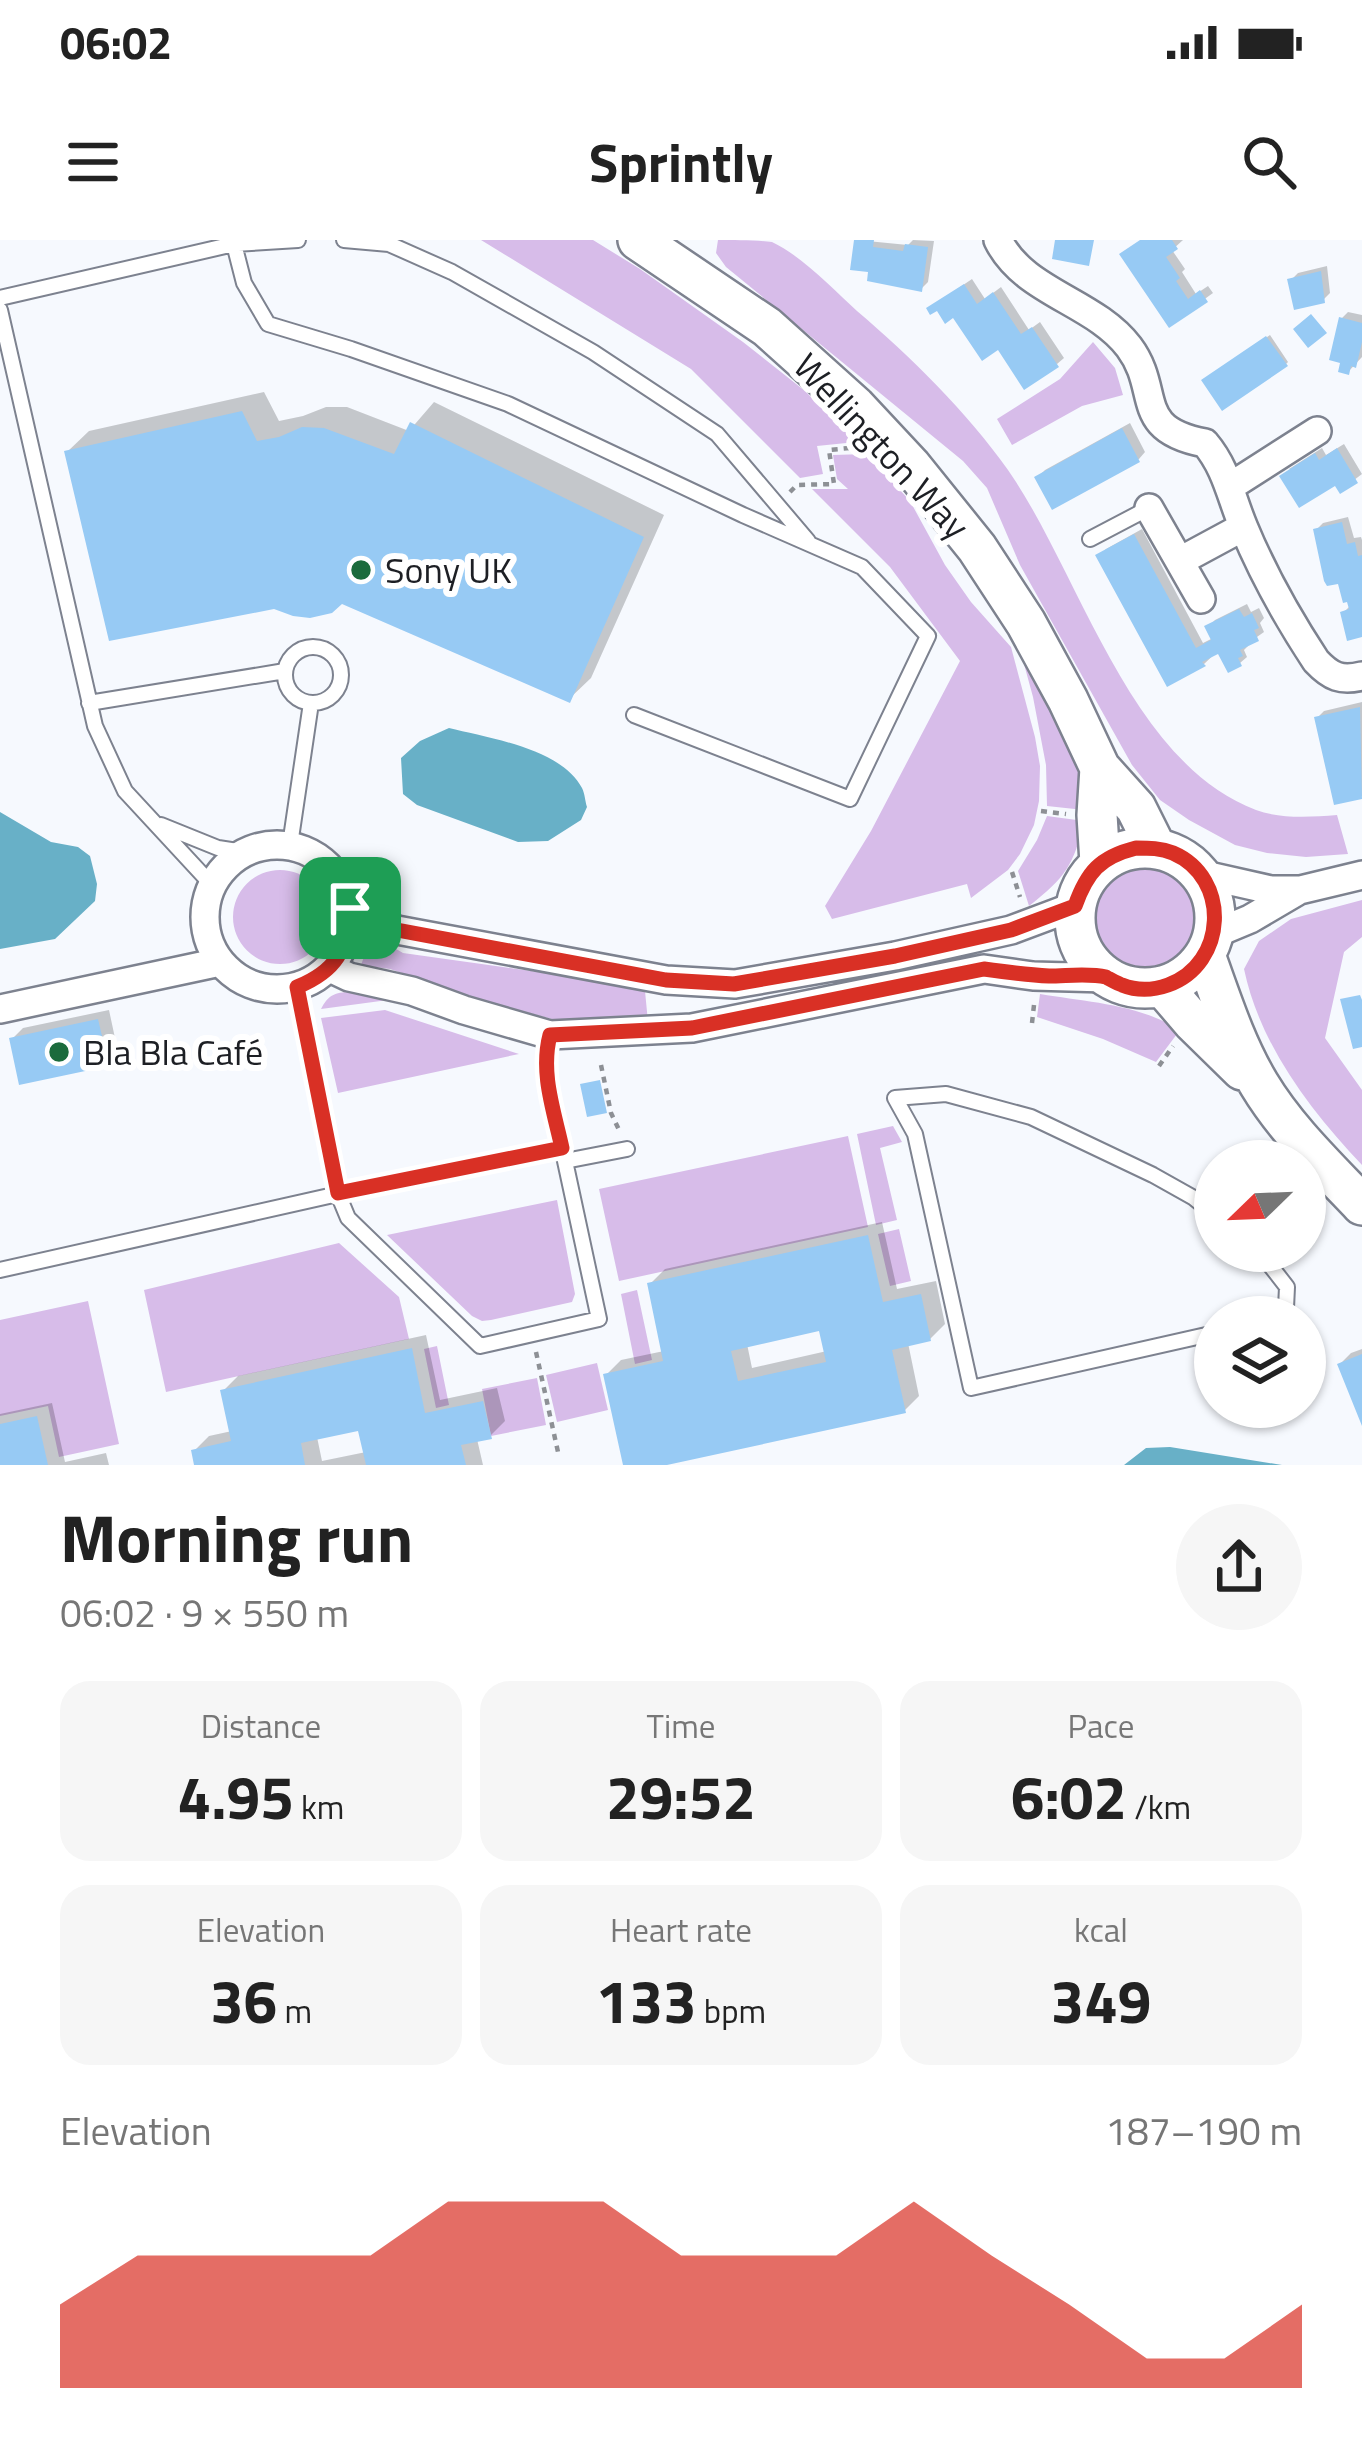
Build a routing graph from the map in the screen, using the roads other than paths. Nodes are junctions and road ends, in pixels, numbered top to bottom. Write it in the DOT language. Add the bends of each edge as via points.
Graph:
graph roads {
  1 [pos="298,240"];
  2 [pos="344,240"];
  3 [pos="638,240"];
  4 [pos="998,240"];
  5 [pos="234,244"];
  6 [pos="0,298"];
  7 [pos="0,310"];
  8 [pos="1317,430"];
  9 [pos="1231,485"];
  10 [pos="1149,508"];
  11 [pos="1243,527"];
  12 [pos="1090,539"];
  13 [pos="811,545"];
  14 [pos="1180,561"];
  15 [pos="1201,599"];
  16 [pos="285,671"];
  17 [pos="1362,676"];
  18 [pos="89,703"];
  19 [pos="311,703"];
  20 [pos="634,715"];
  21 [pos="1100,769"];
  22 [pos="157,823"];
  23 [pos="290,845"];
  24 [pos="1156,848"];
  25 [pos="244,852"];
  26 [pos="1100,863"];
  27 [pos="1200,874"];
  28 [pos="1362,875"];
  29 [pos="212,885"];
  30 [pos="1300,890"];
  31 [pos="1075,906"];
  32 [pos="350,908"];
  33 [pos="1210,944"];
  34 [pos="220,962"];
  35 [pos="330,968"];
  36 [pos="1106,977"];
  37 [pos="666,980"];
  38 [pos="297,987"];
  39 [pos="1163,987"];
  40 [pos="0,1009"];
  41 [pos="661,1030"];
  42 [pos="550,1035"];
  43 [pos="1261,1088"];
  44 [pos="625,1143"];
  45 [pos="564,1155"];
  46 [pos="338,1193"];
  47 [pos="1194,1198"];
  48 [pos="1362,1204"];
  49 [pos="0,1270"];
  50 [pos="1194,1338"];
  1 -- 5 [label="lane"];
  2 -- 13 [label="lane" via="388,244 452,272 610,364 717,434"];
  3 -- 21 [label="street, Wellington Way" via="767,327 911,466 1026,623"];
  4 -- 9 [label="street" via="1016,267 1103,319 1132,350 1165,429 1205,443"];
  5 -- 6 [label="lane"];
  5 -- 13 [label="lane" via="244,283 268,324 508,404"];
  7 -- 18 [label="lane"];
  8 -- 9 [label="street"];
  9 -- 11 [label="street"];
  10 -- 12 [label="lane"];
  10 -- 14 [label="street"];
  11 -- 14 [label="street"];
  11 -- 17 [label="street" via="1316,662 1330,676"];
  13 -- 20 [label="lane" via="862,566 928,636 850,799"];
  14 -- 15 [label="street"];
  16 -- 18 [label="lane"];
  16 -- 19 [label="lane" via="294,696"];
  16 -- 19 [label="lane" via="300,649 319,647 334,657 340,683"];
  18 -- 22 [label="lane" via="125,791"];
  19 -- 23 [label="lane"];
  21 -- 24 [label="street, Wellington Way" via="1136,808"];
  21 -- 26 [label="street, Wellington Way"];
  22 -- 25 [label="lane"];
  22 -- 29 [label="lane"];
  23 -- 25 [label="street"];
  23 -- 32 [label="street" via="330,867"];
  24 -- 26 [label="street"];
  24 -- 27 [label="street, Wellington Way"];
  25 -- 29 [label="street"];
  26 -- 31 [label="street"];
  27 -- 30 [label="street"];
  27 -- 33 [label="street" via="1214,902"];
  28 -- 30 [label="street"];
  29 -- 34 [label="street" via="205,925"];
  30 -- 33 [label="street"];
  31 -- 36 [label="street" via="1081,946"];
  31 -- 37 [label="street" via="895,956 734,984"];
  32 -- 35 [label="street" via="349,930"];
  32 -- 37 [label="street" via="397,930"];
  33 -- 39 [label="street" via="1194,970"];
  33 -- 43 [label="street" via="1240,1048"];
  34 -- 38 [label="street" via="247,983"];
  34 -- 40 [label="street"];
  35 -- 38 [label="street"];
  35 -- 42 [label="street"];
  36 -- 39 [label="street"];
  36 -- 41 [label="street" via="984,969"];
  37 -- 41 [label="street"];
  38 -- 46 [label="lane"];
  39 -- 43 [label="street"];
  41 -- 42 [label="street"];
  42 -- 45 [label="lane" via="548,1082"];
  43 -- 48 [label="street"];
  44 -- 45 [label="lane"];
  45 -- 46 [label="lane"];
  45 -- 46 [label="lane" via="599,1319 481,1346 348,1218"];
  46 -- 49 [label="lane"];
  47 -- 50 [label="lane" via="1031,1117 946,1094 895,1098 915,1134 971,1388"];
}
